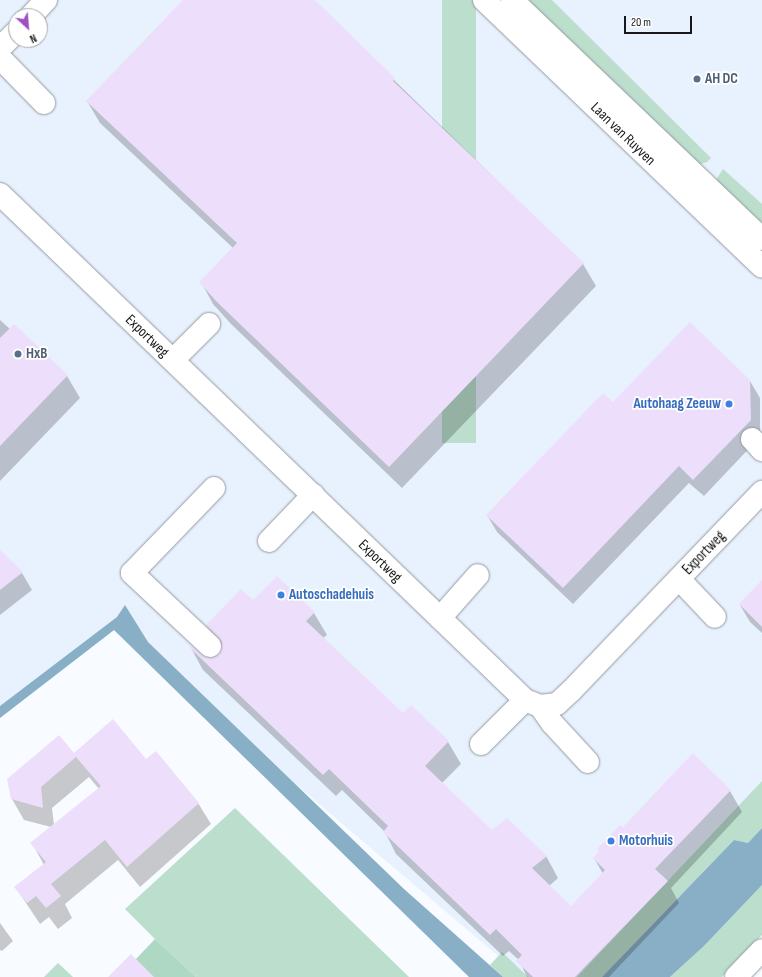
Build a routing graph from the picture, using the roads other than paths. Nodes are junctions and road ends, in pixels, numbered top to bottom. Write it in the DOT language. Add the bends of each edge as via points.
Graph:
graph roads {
  1 [pos="46,0"];
  2 [pos="484,0"];
  3 [pos="512,0"];
  4 [pos="38,8"];
  5 [pos="8,40"];
  6 [pos="0,48"];
  7 [pos="0,58"];
  8 [pos="44,103"];
  9 [pos="0,194"];
  10 [pos="762,239"];
  11 [pos="762,267"];
  12 [pos="209,324"];
  13 [pos="173,360"];
  14 [pos="214,488"];
  15 [pos="762,492"];
  16 [pos="313,495"];
  17 [pos="269,541"];
  18 [pos="478,575"];
  19 [pos="679,579"];
  20 [pos="715,617"];
  21 [pos="440,618"];
  22 [pos="210,646"];
  23 [pos="533,703"];
  24 [pos="480,744"];
  25 [pos="588,762"];
  26 [pos="762,950"];
  27 [pos="736,977"];
  1 -- 4 [label="street"];
  2 -- 11 [label="street, Laan van Ruyven"];
  3 -- 10 [label="street, Laan van Ruyven"];
  5 -- 6 [label="street"];
  7 -- 8 [label="street"];
  9 -- 13 [label="street, Exportweg"];
  12 -- 13 [label="street"];
  13 -- 16 [label="street, Exportweg"];
  14 -- 22 [label="street" via="132,573"];
  15 -- 19 [label="street, Exportweg"];
  16 -- 17 [label="street"];
  16 -- 21 [label="street, Exportweg"];
  18 -- 21 [label="street"];
  19 -- 20 [label="street"];
  19 -- 23 [label="street, Exportweg" via="557,704"];
  21 -- 23 [label="street, Exportweg"];
  23 -- 24 [label="street"];
  23 -- 25 [label="street"];
  26 -- 27 [label="street"];
}
